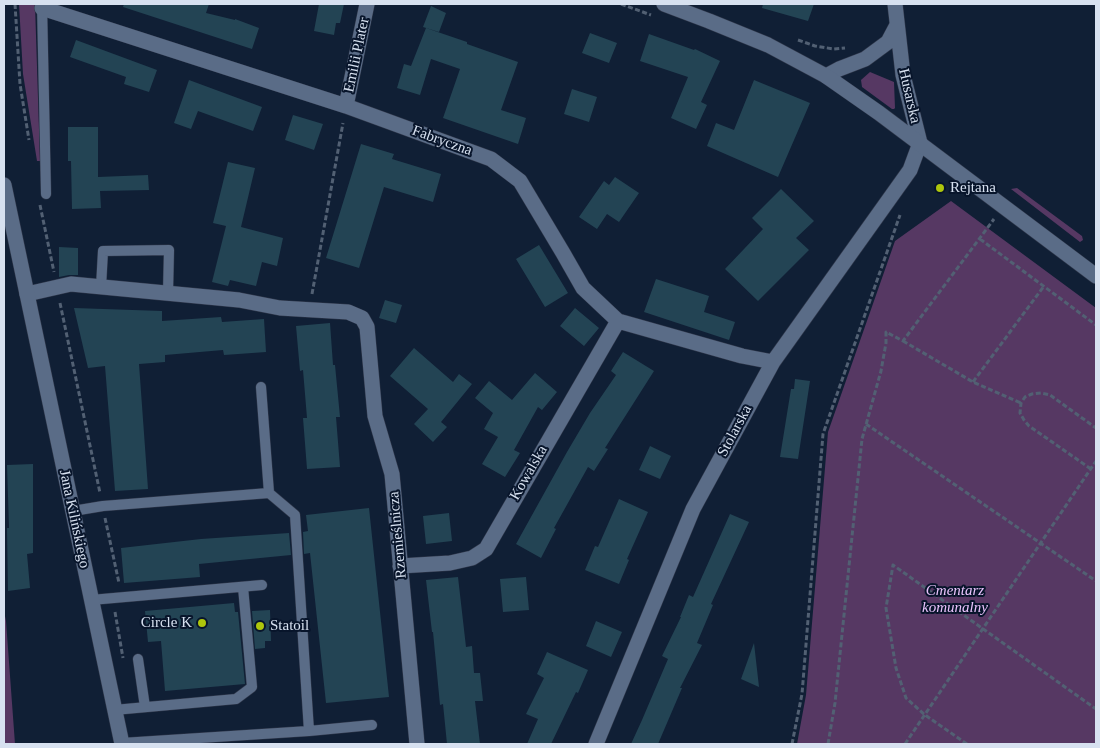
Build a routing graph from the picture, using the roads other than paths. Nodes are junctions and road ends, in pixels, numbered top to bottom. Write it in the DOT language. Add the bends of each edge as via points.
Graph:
graph roads {
  1 [pos="367,4"];
  2 [pos="895,4"];
  3 [pos="42,6"];
  4 [pos="661,11"];
  5 [pos="897,25"];
  6 [pos="826,76"];
  7 [pos="346,106"];
  8 [pos="920,143"];
  9 [pos="4,185"];
  10 [pos="46,194"];
  11 [pos="1096,276"];
  12 [pos="101,287"];
  13 [pos="168,293"];
  14 [pos="27,294"];
  15 [pos="618,321"];
  16 [pos="773,362"];
  17 [pos="261,386"];
  18 [pos="269,493"];
  19 [pos="73,511"];
  20 [pos="400,566"];
  21 [pos="262,585"];
  22 [pos="243,587"];
  23 [pos="91,600"];
  24 [pos="138,659"];
  25 [pos="146,707"];
  26 [pos="114,710"];
  27 [pos="372,725"];
  28 [pos="309,731"];
  29 [pos="122,744"];
  30 [pos="417,744"];
  31 [pos="596,744"];
  1 -- 7 [label="street, Emilii Plater"];
  2 -- 5 [label="street, Husarska"];
  3 -- 7 [label="street, Fabryczna"];
  3 -- 10 [label="lane"];
  4 -- 6 [label="street, Husarska" via="709,20 768,45"];
  5 -- 6 [label="street" via="888,42 865,59"];
  5 -- 8 [label="street, Husarska" via="903,76"];
  6 -- 8 [label="street, Husarska"];
  7 -- 15 [label="street, Fabryczna" via="491,159 520,181 583,288"];
  8 -- 11 [label="street"];
  8 -- 16 [label="street, Stolarska" via="910,170"];
  9 -- 14 [label="street, Jana Kilińskiego"];
  12 -- 13 [label="street"];
  12 -- 13 [label="lane" via="103,251 170,250"];
  12 -- 14 [label="street" via="71,284"];
  13 -- 20 [label="street, Rzemieślnicza" via="280,308 348,312 362,318 367,327 374,416 392,474"];
  14 -- 19 [label="street, Jana Kilińskiego"];
  15 -- 16 [label="street, Fabryczna"];
  15 -- 20 [label="street, Kowalska" via="486,548 472,558 450,563"];
  16 -- 31 [label="street, Stolarska" via="693,509"];
  17 -- 18 [label="lane"];
  18 -- 19 [label="lane"];
  18 -- 28 [label="lane" via="294,516"];
  19 -- 23 [label="street, Jana Kilińskiego"];
  20 -- 30 [label="street, Rzemieślnicza"];
  21 -- 22 [label="lane"];
  22 -- 23 [label="lane"];
  22 -- 25 [label="lane" via="252,687 236,699"];
  23 -- 26 [label="street, Jana Kilińskiego"];
  24 -- 25 [label="lane"];
  25 -- 26 [label="lane"];
  26 -- 29 [label="street, Jana Kilińskiego"];
  27 -- 28 [label="lane"];
  28 -- 29 [label="lane"];
}
